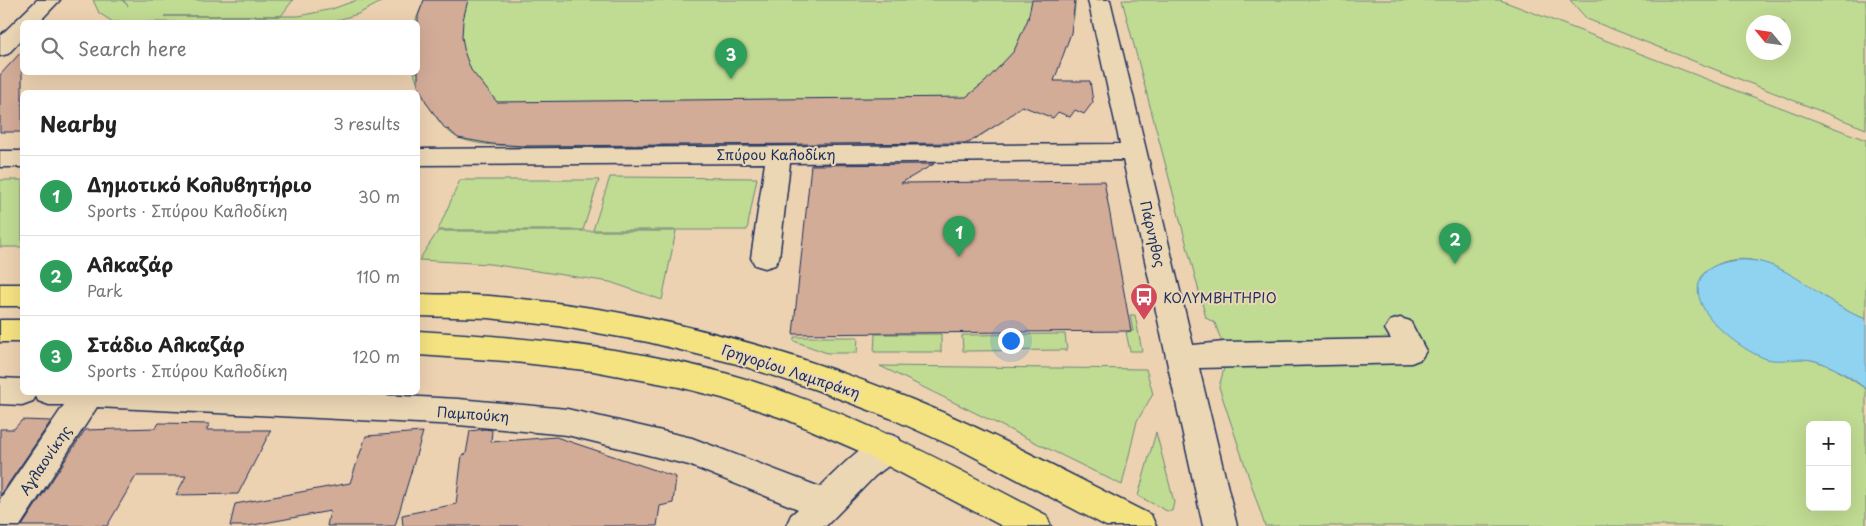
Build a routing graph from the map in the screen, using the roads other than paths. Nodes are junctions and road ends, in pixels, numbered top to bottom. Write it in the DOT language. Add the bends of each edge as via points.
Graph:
graph roads {
  1 [pos="49,0"];
  2 [pos="1099,0"];
  3 [pos="29,20"];
  4 [pos="20,29"];
  5 [pos="0,49"];
  6 [pos="1134,152"];
  7 [pos="779,154"];
  8 [pos="420,157"];
  9 [pos="0,159"];
  10 [pos="20,159"];
  11 [pos="765,258"];
  12 [pos="0,295"];
  13 [pos="20,295"];
  14 [pos="420,305"];
  15 [pos="1400,329"];
  16 [pos="0,331"];
  17 [pos="20,332"];
  18 [pos="420,342"];
  19 [pos="1181,358"];
  20 [pos="0,391"];
  21 [pos="20,392"];
  22 [pos="88,395"];
  23 [pos="110,395"];
  24 [pos="888,448"];
  25 [pos="813,515"];
  26 [pos="1,526"];
  27 [pos="1034,526"];
  28 [pos="1139,526"];
  29 [pos="1220,526"];
  1 -- 3 [label="street"];
  2 -- 6 [label="street, Πάρνηθος"];
  4 -- 5 [label="street"];
  6 -- 7 [label="street, Σπύρου Καλοδίκη"];
  6 -- 19 [label="street, Πάρνηθος"];
  7 -- 8 [label="street, Σπύρου Καλοδίκη"];
  7 -- 11 [label="street"];
  9 -- 10 [label="street"];
  12 -- 13 [label="main road"];
  14 -- 28 [label="main road, Γρηγορίου Λαμπράκη" via="489,307 561,315 668,335 763,360 867,395 921,418"];
  15 -- 19 [label="street" via="1411,351 1240,353"];
  16 -- 17 [label="main road"];
  18 -- 24 [label="main road" via="587,356 673,372 763,398"];
  19 -- 29 [label="street, Πάρνηθος"];
  20 -- 21 [label="street"];
  22 -- 26 [label="street, Αγλαονίκης"];
  23 -- 25 [label="street, Παμπούκη" via="458,412 567,422 692,452"];
  24 -- 25 [label="street"];
  24 -- 27 [label="main road"];
}
